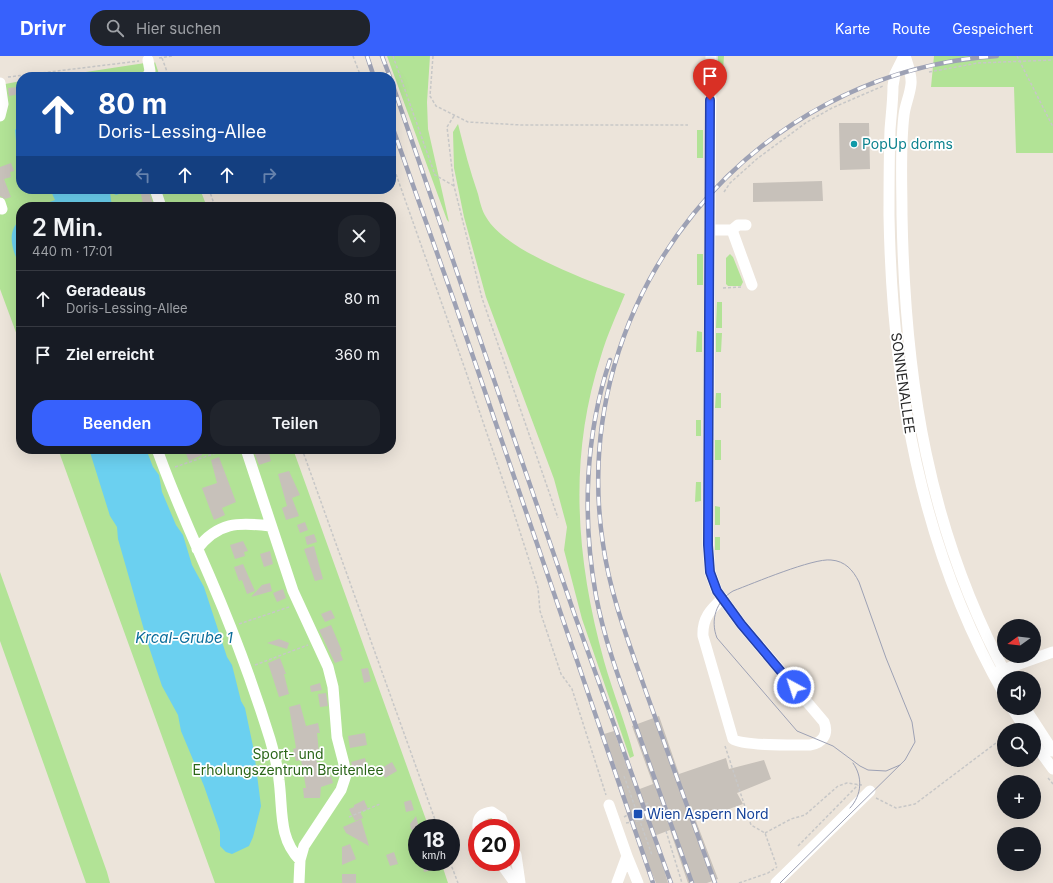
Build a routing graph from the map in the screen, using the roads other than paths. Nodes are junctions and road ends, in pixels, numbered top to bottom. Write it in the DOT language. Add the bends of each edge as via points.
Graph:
graph roads {
  1 [pos="711,56"];
  2 [pos="904,56"];
  3 [pos="148,60"];
  4 [pos="150,72"];
  5 [pos="4,80"];
  6 [pos="0,116"];
  7 [pos="746,225"];
  8 [pos="710,230"];
  9 [pos="732,230"];
  10 [pos="749,286"];
  11 [pos="159,454"];
  12 [pos="248,454"];
  13 [pos="270,526"];
  14 [pos="197,549"];
  15 [pos="723,598"];
  16 [pos="1053,652"];
  17 [pos="1005,671"];
  18 [pos="1012,671"];
  19 [pos="992,674"];
  20 [pos="997,674"];
  21 [pos="997,682"];
  22 [pos="1030,715"];
  23 [pos="1053,751"];
  24 [pos="1041,753"];
  25 [pos="1053,769"];
  26 [pos="870,791"];
  27 [pos="609,805"];
  28 [pos="478,819"];
  29 [pos="501,819"];
  30 [pos="627,856"];
  31 [pos="300,860"];
  32 [pos="506,871"];
  33 [pos="518,871"];
  34 [pos="299,883"];
  35 [pos="515,883"];
  36 [pos="520,883"];
  37 [pos="616,883"];
  38 [pos="638,883"];
  39 [pos="776,883"];
  1 -- 8 [label="street"];
  2 -- 17 [label="street" via="911,84 904,114 902,147 904,259 911,362 921,431 944,527 964,585"];
  2 -- 19 [label="street, SONNENALLEE" via="894,74 889,216 899,363 921,488 944,566 965,619"];
  3 -- 4 [label="street"];
  5 -- 6 [label="street"];
  7 -- 9 [label="street" via="738,225"];
  8 -- 9 [label="street"];
  8 -- 15 [label="street" via="708,545 710,572 717,591"];
  9 -- 10 [label="street"];
  11 -- 14 [label="street"];
  12 -- 13 [label="street"];
  13 -- 14 [label="street" via="237,524 223,527 210,535"];
  13 -- 31 [label="street" via="298,603 328,667 332,682 336,729 346,775 339,794 308,839"];
  14 -- 31 [label="street" via="246,669 274,756 286,838"];
  15 -- 15 [label="street" via="707,615 703,636 733,739 747,743 810,746 819,742 826,730 824,722 741,624"];
  16 -- 18 [label="street"];
  19 -- 20 [label="street"];
  19 -- 21 [label="street, SONNENALLEE"];
  22 -- 23 [label="street"];
  24 -- 25 [label="street"];
  26 -- 39 [label="street"];
  27 -- 30 [label="street"];
  28 -- 29 [label="street" via="492,812"];
  30 -- 37 [label="street"];
  30 -- 38 [label="street"];
  31 -- 34 [label="street"];
  32 -- 35 [label="street"];
  33 -- 36 [label="street"];
}
